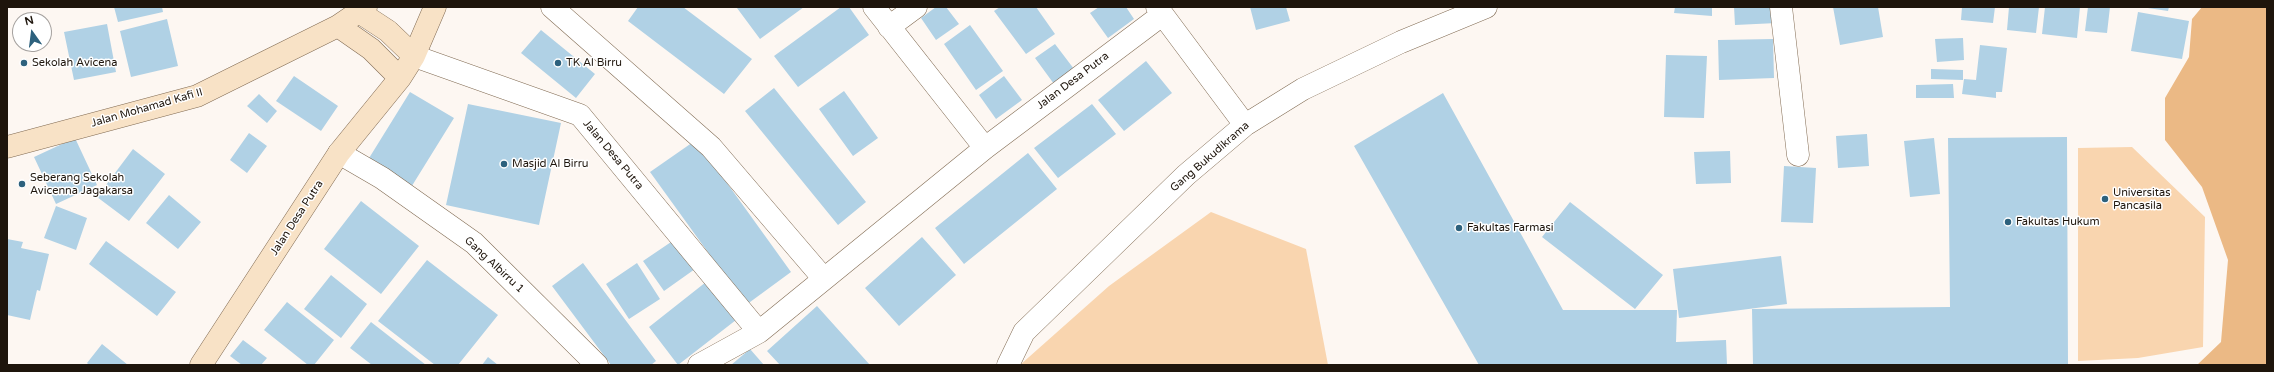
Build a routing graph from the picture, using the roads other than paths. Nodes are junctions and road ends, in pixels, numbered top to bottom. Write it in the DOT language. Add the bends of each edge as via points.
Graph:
graph roads {
  1 [pos="435,7"];
  2 [pos="552,7"];
  3 [pos="874,7"];
  4 [pos="916,7"];
  5 [pos="1486,7"];
  6 [pos="1781,7"];
  7 [pos="362,9"];
  8 [pos="1160,11"];
  9 [pos="338,26"];
  10 [pos="889,27"];
  11 [pos="414,56"];
  12 [pos="400,78"];
  13 [pos="1245,125"];
  14 [pos="7,147"];
  15 [pos="984,148"];
  16 [pos="339,153"];
  17 [pos="1798,155"];
  18 [pos="824,279"];
  19 [pos="759,332"];
  20 [pos="201,365"];
  21 [pos="597,365"];
  22 [pos="699,365"];
  23 [pos="1008,365"];
  1 -- 11 [label="main road, Jalan Desa Putra"];
  2 -- 18 [label="street" via="711,147"];
  3 -- 10 [label="street"];
  4 -- 10 [label="street"];
  5 -- 13 [label="street, Gang Bukudikrama" via="1401,42 1303,89"];
  6 -- 17 [label="street"];
  7 -- 9 [label="main road, Jalan Mohamad Kafi II"];
  7 -- 11 [label="main road"];
  8 -- 13 [label="street"];
  8 -- 15 [label="street, Jalan Desa Putra"];
  9 -- 12 [label="main road" via="370,49"];
  9 -- 14 [label="main road, Jalan Mohamad Kafi II" via="197,96"];
  10 -- 15 [label="street"];
  11 -- 12 [label="main road, Jalan Desa Putra"];
  11 -- 19 [label="street, Jalan Desa Putra" via="580,115"];
  12 -- 16 [label="main road, Jalan Desa Putra"];
  13 -- 23 [label="street, Gang Bukudikrama" via="1186,175 1024,332"];
  15 -- 18 [label="street, Jalan Desa Putra"];
  16 -- 20 [label="main road, Jalan Desa Putra"];
  16 -- 21 [label="street, Gang Albirru 1" via="382,178 474,243"];
  18 -- 19 [label="street, Jalan Desa Putra"];
  19 -- 22 [label="street, Jalan Desa Putra"];
}
